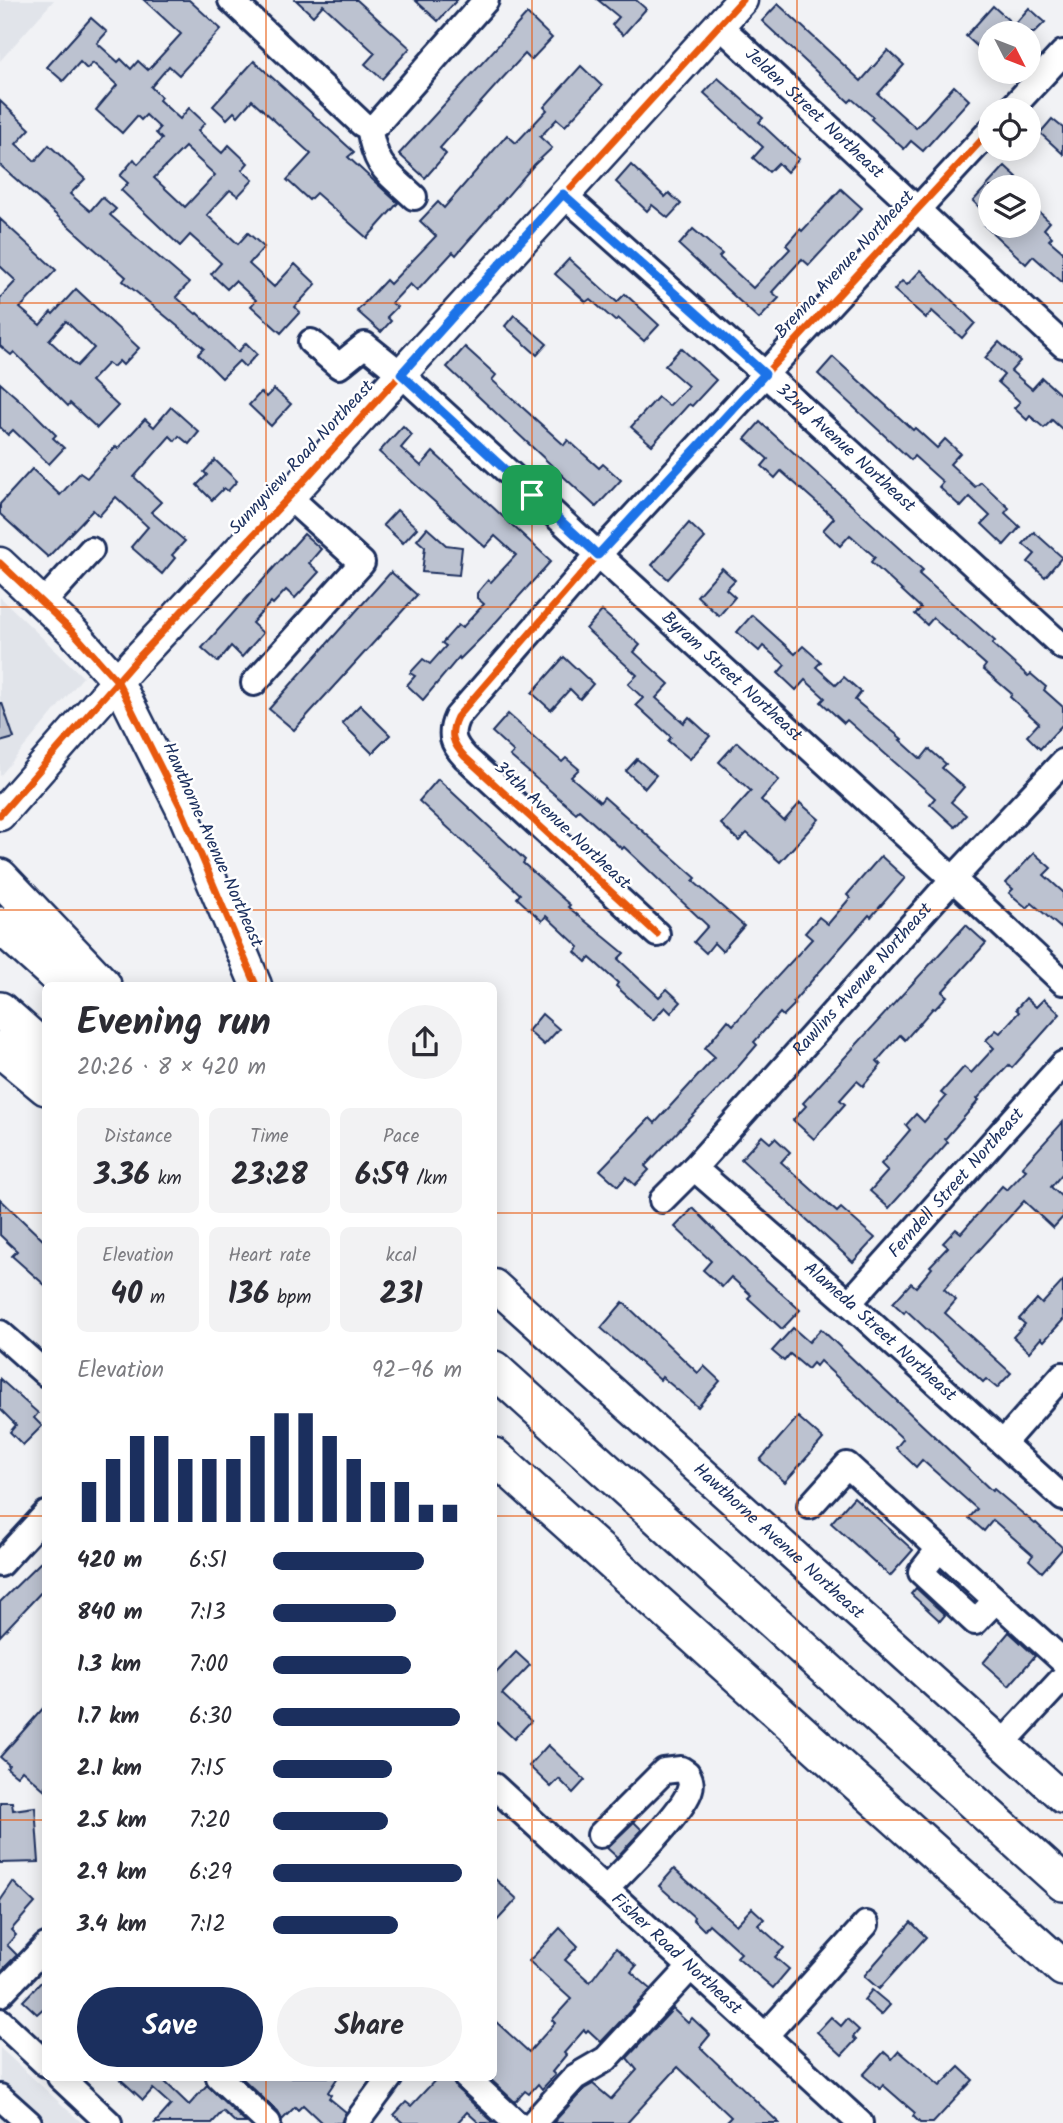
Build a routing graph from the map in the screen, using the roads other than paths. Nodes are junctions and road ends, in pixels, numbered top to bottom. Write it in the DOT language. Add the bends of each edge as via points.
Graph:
graph roads {
  1 [pos="231,0"];
  2 [pos="486,0"];
  3 [pos="742,0"];
  4 [pos="719,25"];
  5 [pos="1063,53"];
  6 [pos="1021,98"];
  7 [pos="369,127"];
  8 [pos="978,144"];
  9 [pos="563,194"];
  10 [pos="414,197"];
  11 [pos="918,209"];
  12 [pos="311,342"];
  13 [pos="1063,345"];
  14 [pos="401,374"];
  15 [pos="765,374"];
  16 [pos="289,497"];
  17 [pos="91,550"];
  18 [pos="598,555"];
  19 [pos="0,563"];
  20 [pos="43,603"];
  21 [pos="1063,647"];
  22 [pos="118,682"];
  23 [pos="254,683"];
  24 [pos="451,737"];
  25 [pos="1063,762"];
  26 [pos="0,816"];
  27 [pos="953,879"];
  28 [pos="7,900"];
  29 [pos="657,934"];
  30 [pos="65,982"];
  31 [pos="100,982"];
  32 [pos="255,982"];
  33 [pos="1063,982"];
  34 [pos="0,1010"];
  35 [pos="42,1047"];
  36 [pos="0,1049"];
  37 [pos="1063,1064"];
  38 [pos="42,1084"];
  39 [pos="694,1168"];
  40 [pos="662,1200"];
  41 [pos="497,1289"];
  42 [pos="849,1303"];
  43 [pos="0,1332"];
  44 [pos="42,1370"];
  45 [pos="497,1372"];
  46 [pos="1063,1375"];
  47 [pos="1003,1443"];
  48 [pos="497,1459"];
  49 [pos="1063,1498"];
  50 [pos="810,1506"];
  51 [pos="42,1518"];
  52 [pos="0,1564"];
  53 [pos="1063,1661"];
  54 [pos="1063,1678"];
  55 [pos="1002,1744"];
  56 [pos="497,1789"];
  57 [pos="1063,1798"];
  58 [pos="600,1835"];
  59 [pos="1063,1883"];
  60 [pos="606,1889"];
  61 [pos="866,1924"];
  62 [pos="42,1950"];
  63 [pos="691,1967"];
  64 [pos="1063,1968"];
  65 [pos="0,1994"];
  66 [pos="0,2021"];
  67 [pos="765,2036"];
  68 [pos="42,2060"];
  69 [pos="64,2081"];
  70 [pos="223,2081"];
  71 [pos="387,2081"];
  72 [pos="470,2081"];
  73 [pos="0,2097"];
  74 [pos="29,2123"];
  75 [pos="109,2123"];
  76 [pos="268,2123"];
  77 [pos="356,2123"];
  78 [pos="516,2123"];
  79 [pos="533,2123"];
  80 [pos="860,2123"];
  1 -- 7 [label="street"];
  2 -- 7 [label="street" via="384,116"];
  3 -- 4 [label="main road, Sunnyview Road Northeast"];
  4 -- 9 [label="main road, Sunnyview Road Northeast"];
  4 -- 11 [label="street, Jelden Street Northeast"];
  5 -- 6 [label="street"];
  7 -- 10 [label="street" via="379,164"];
  8 -- 11 [label="street, Brenna Avenue Northeast"];
  9 -- 14 [label="main road, Sunnyview Road Northeast"];
  9 -- 15 [label="street, 32nd Avenue Northeast"];
  11 -- 13 [label="street, Jelden Street Northeast"];
  11 -- 15 [label="street, Brenna Avenue Northeast"];
  12 -- 14 [label="street, Byram Street Northeast" via="339,366 365,345"];
  14 -- 16 [label="main road, Sunnyview Road Northeast"];
  14 -- 18 [label="street, Byram Street Northeast"];
  15 -- 18 [label="street, Brenna Avenue Northeast"];
  15 -- 21 [label="street, 32nd Avenue Northeast"];
  16 -- 22 [label="main road, Sunnyview Road Northeast"];
  16 -- 23 [label="street" via="362,563"];
  17 -- 20 [label="street"];
  18 -- 24 [label="street, Brenna Avenue Northeast" via="457,717"];
  18 -- 27 [label="street, Byram Street Northeast"];
  19 -- 20 [label="main road, Hawthorne Avenue Northeast"];
  20 -- 22 [label="main road, Hawthorne Avenue Northeast"];
  22 -- 26 [label="main road, Sunnyview Road Northeast"];
  22 -- 32 [label="main road, Hawthorne Avenue Northeast" via="181,808"];
  24 -- 29 [label="street, 34th Avenue Northeast" via="465,757"];
  25 -- 27 [label="street, Rawlins Avenue Northeast"];
  27 -- 33 [label="street, Byram Street Northeast"];
  27 -- 39 [label="street, Rawlins Avenue Northeast"];
  28 -- 30 [label="highway"];
  28 -- 31 [label="highway"];
  34 -- 35 [label="highway"];
  36 -- 38 [label="highway"];
  37 -- 42 [label="street, Ferndell Street Northeast"];
  39 -- 40 [label="street, Rawlins Avenue Northeast"];
  39 -- 42 [label="street, Alameda Street Northeast"];
  41 -- 55 [label="main road, Hawthorne Avenue Northeast"];
  42 -- 47 [label="street, Alameda Street Northeast"];
  43 -- 44 [label="street"];
  45 -- 59 [label="highway"];
  46 -- 47 [label="street"];
  47 -- 49 [label="street, Alameda Street Northeast"];
  48 -- 64 [label="highway"];
  50 -- 53 [label="street" via="847,1465"];
  51 -- 52 [label="street"];
  54 -- 55 [label="street"];
  55 -- 57 [label="main road, Hawthorne Avenue Northeast"];
  56 -- 60 [label="street, Fisher Road Northeast"];
  58 -- 60 [label="street" via="664,1771 687,1773 688,1795 658,1835"];
  60 -- 63 [label="street, Fisher Road Northeast"];
  61 -- 67 [label="street"];
  62 -- 65 [label="street"];
  63 -- 67 [label="street, Fisher Road Northeast"];
  63 -- 79 [label="street" via="606,2059 575,2077"];
  66 -- 68 [label="street"];
  67 -- 80 [label="street, Fisher Road Northeast"];
  69 -- 75 [label="street"];
  70 -- 76 [label="street"];
  71 -- 77 [label="street"];
  72 -- 78 [label="street"];
  73 -- 74 [label="street"];
}
